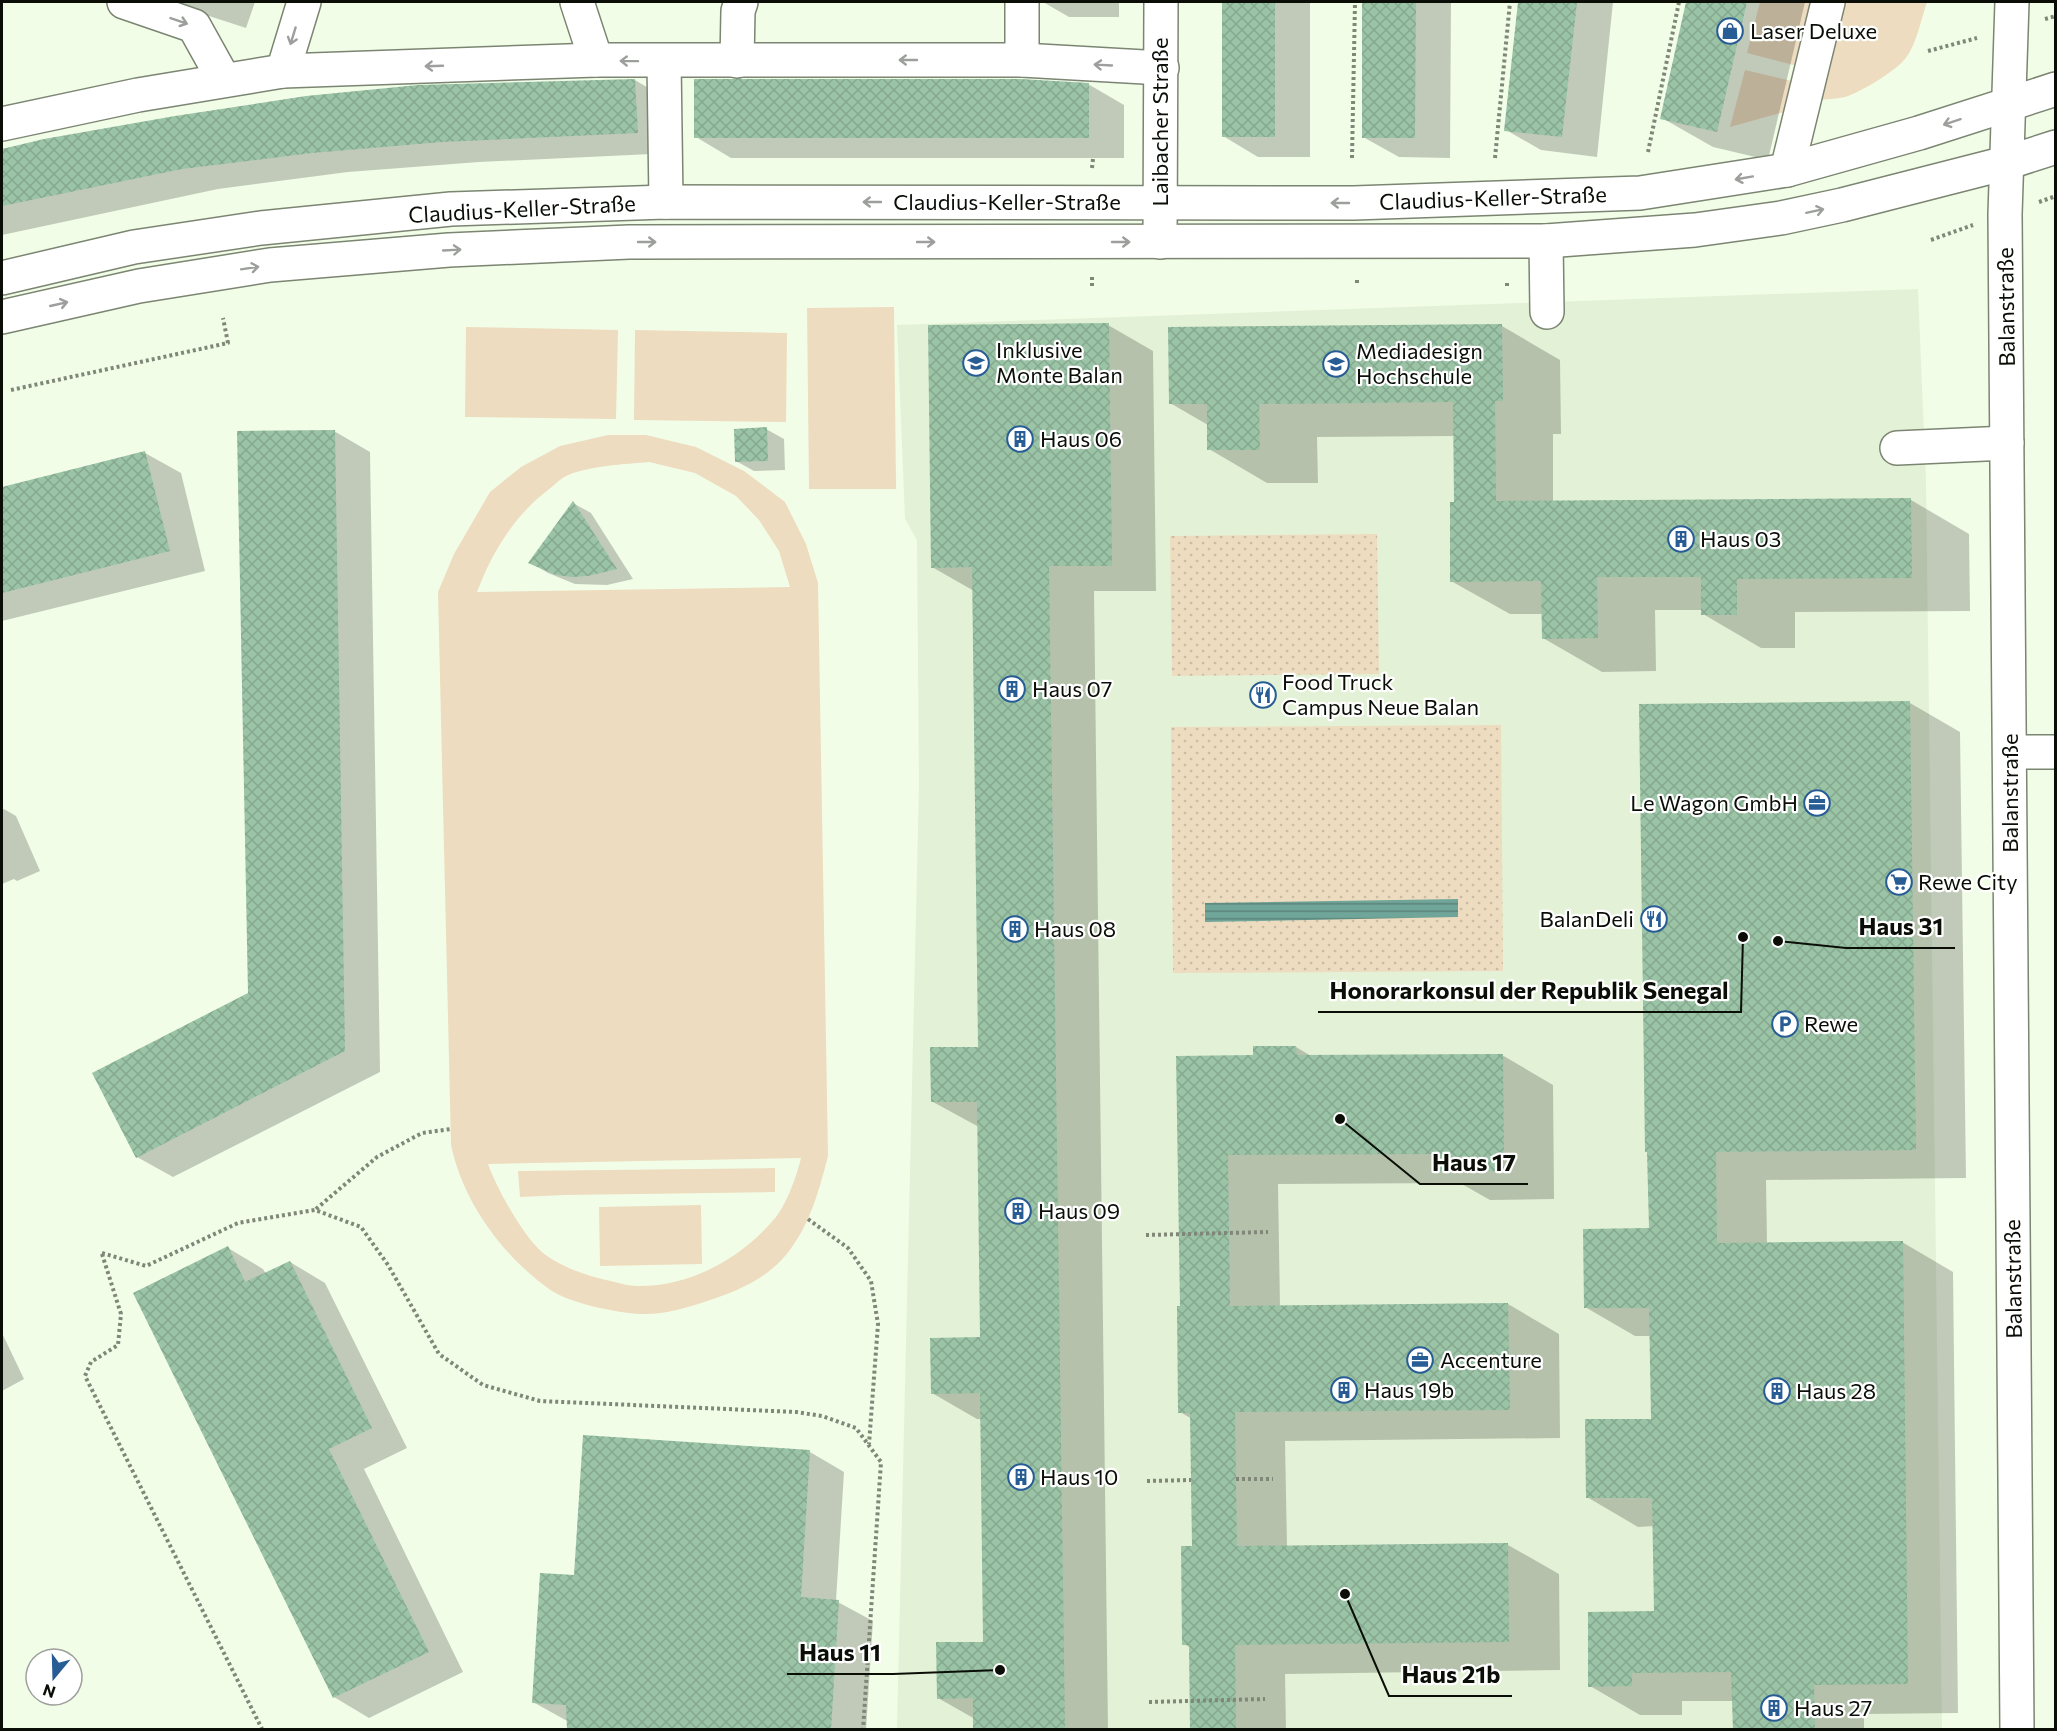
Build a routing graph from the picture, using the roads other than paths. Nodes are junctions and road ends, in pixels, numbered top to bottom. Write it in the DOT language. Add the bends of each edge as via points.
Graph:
graph roads {
  1 [pos="124,2"];
  2 [pos="304,2"];
  3 [pos="577,2"];
  4 [pos="741,2"];
  5 [pos="1022,2"];
  6 [pos="1161,2"];
  7 [pos="1828,2"];
  8 [pos="2012,2"];
  9 [pos="596,60"];
  10 [pos="1022,60"];
  11 [pos="664,61"];
  12 [pos="737,61"];
  13 [pos="1161,68"];
  14 [pos="283,71"];
  15 [pos="224,80"];
  16 [pos="2055,89"];
  17 [pos="2007,104"];
  18 [pos="2,124"];
  19 [pos="2055,147"];
  20 [pos="2006,163"];
  21 [pos="1787,170"];
  22 [pos="666,202"];
  23 [pos="1160,202"];
  24 [pos="1545,241"];
  25 [pos="1160,242"];
  26 [pos="2,278"];
  27 [pos="1547,312"];
  28 [pos="2,317"];
  29 [pos="2007,443"];
  30 [pos="1897,448"];
  31 [pos="2010,752"];
  32 [pos="2055,752"];
  33 [pos="2017,1730"];
  1 -- 15 [label="main road, one-way" via="194,26"];
  2 -- 14 [label="main road, one-way"];
  3 -- 9 [label="main road"];
  4 -- 12 [label="main road"];
  5 -- 10 [label="main road"];
  6 -- 13 [label="main road, Laibacher Straße"];
  7 -- 21 [label="main road"];
  8 -- 17 [label="main road, Balanstraße"];
  11 -- 9 [label="main road, one-way"];
  9 -- 14 [label="main road, one-way"];
  10 -- 12 [label="main road, one-way"];
  13 -- 10 [label="main road, one-way"];
  11 -- 12 [label="main road"];
  11 -- 22 [label="main road"];
  13 -- 23 [label="main road, Laibacher Straße"];
  14 -- 15 [label="main road"];
  15 -- 18 [label="main road"];
  16 -- 17 [label="main road, Claudius-Keller-Straße"];
  17 -- 20 [label="main road, Balanstraße"];
  17 -- 21 [label="main road, Claudius-Keller-Straße, one-way"];
  19 -- 20 [label="main road, Claudius-Keller-Straße"];
  24 -- 20 [label="main road, Claudius-Keller-Straße, one-way" via="1695,230 1781,218"];
  20 -- 29 [label="main road, Balanstraße"];
  21 -- 23 [label="main road, Claudius-Keller-Straße, one-way" via="1640,193 1354,203"];
  23 -- 22 [label="main road, Claudius-Keller-Straße, one-way"];
  22 -- 26 [label="main road, Claudius-Keller-Straße" via="451,209 261,228 134,248"];
  23 -- 25 [label="main road, Laibacher Straße"];
  24 -- 25 [label="main road, Claudius-Keller-Straße"];
  24 -- 27 [label="main road"];
  28 -- 25 [label="main road, Claudius-Keller-Straße, one-way" via="139,286 270,265 449,250 629,242"];
  29 -- 30 [label="main road"];
  29 -- 31 [label="main road, Balanstraße"];
  31 -- 32 [label="main road"];
  31 -- 33 [label="main road, Balanstraße"];
}
